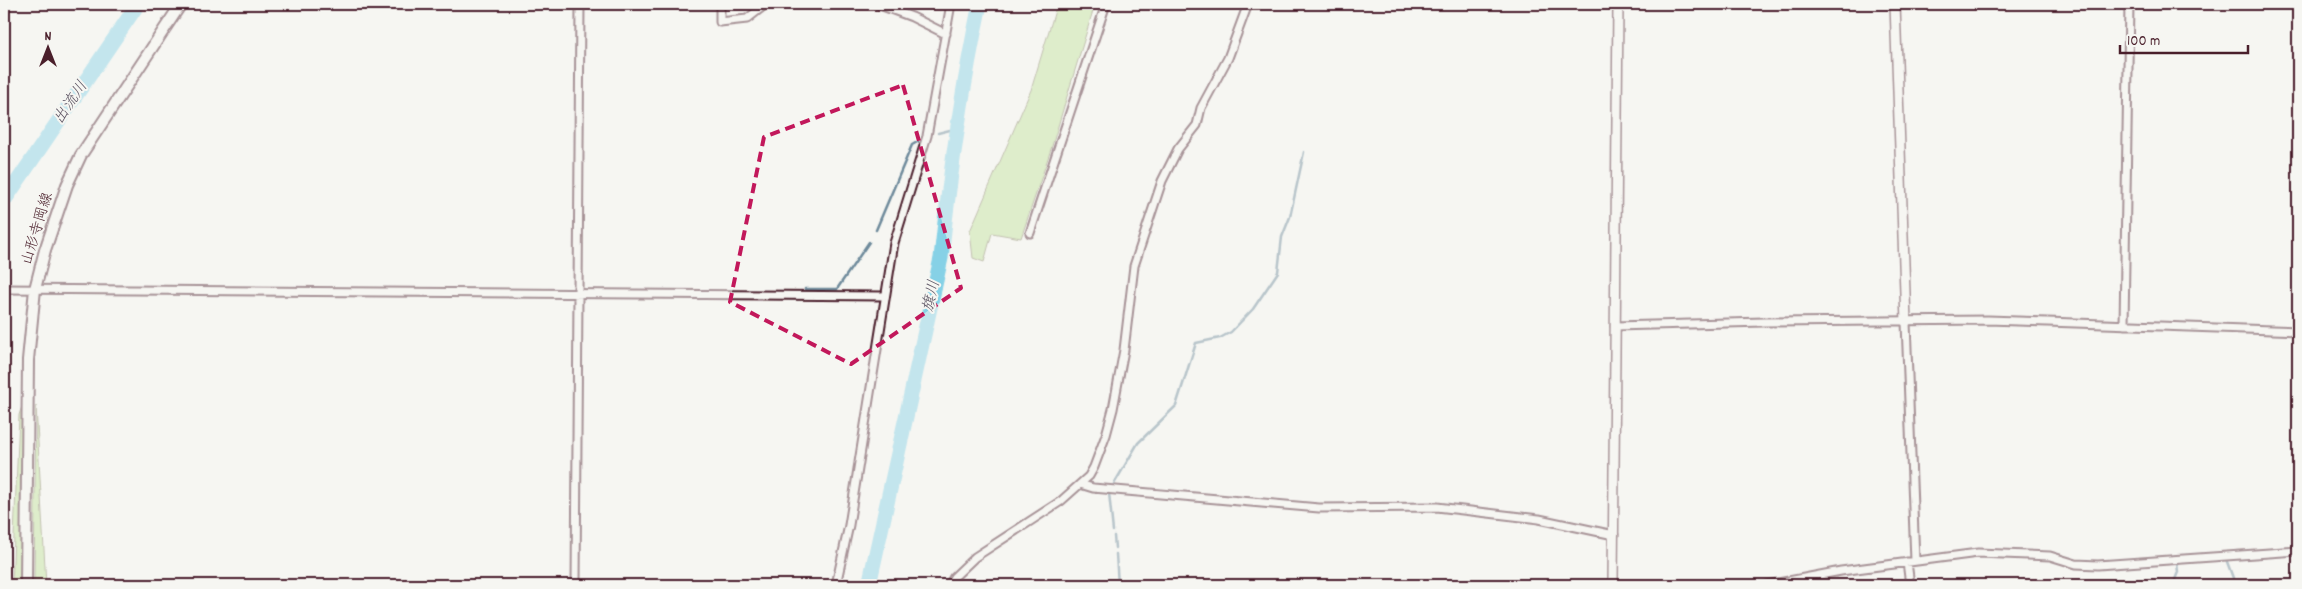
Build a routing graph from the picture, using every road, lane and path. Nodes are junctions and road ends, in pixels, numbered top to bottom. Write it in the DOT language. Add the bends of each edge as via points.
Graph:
graph roads {
  1 [pos="181,4"];
  2 [pos="580,4"];
  3 [pos="720,4"];
  4 [pos="766,4"];
  5 [pos="877,4"];
  6 [pos="951,4"];
  7 [pos="1106,4"];
  8 [pos="1248,4"];
  9 [pos="1618,4"];
  10 [pos="1896,4"];
  11 [pos="2129,4"];
  12 [pos="946,34"];
  13 [pos="1030,233"];
  14 [pos="4,289"];
  15 [pos="35,289"];
  16 [pos="579,293"];
  17 [pos="885,296"];
  18 [pos="1906,322"];
  19 [pos="2124,325"];
  20 [pos="1615,326"];
  21 [pos="2298,331"];
  22 [pos="1080,484"];
  23 [pos="1614,535"];
  24 [pos="2298,551"];
  25 [pos="1915,560"];
  26 [pos="1907,562"];
  27 [pos="26,585"];
  28 [pos="576,585"];
  29 [pos="836,585"];
  30 [pos="949,585"];
  31 [pos="1613,585"];
  32 [pos="1767,585"];
  33 [pos="1910,585"];
  1 -- 15 [label="main road, 山形寺岡線" via="82,155 55,218"];
  2 -- 16 [label="street"];
  3 -- 4 [label="street" via="720,22 747,19"];
  5 -- 12 [label="street"];
  6 -- 12 [label="street"];
  7 -- 13 [label="street"];
  8 -- 22 [label="street" via="1228,58 1201,108 1197,125 1178,149 1162,181 1134,266 1124,350 1106,435 1094,467"];
  9 -- 20 [label="street"];
  10 -- 18 [label="street"];
  11 -- 19 [label="street"];
  12 -- 17 [label="street" via="927,136 894,243"];
  14 -- 15 [label="street"];
  15 -- 16 [label="street"];
  15 -- 27 [label="main road, 山形寺岡線" via="28,360"];
  16 -- 17 [label="street"];
  16 -- 28 [label="street"];
  17 -- 29 [label="street" via="849,526"];
  18 -- 19 [label="street" via="1996,320"];
  18 -- 20 [label="street"];
  18 -- 25 [label="street"];
  19 -- 21 [label="street"];
  20 -- 23 [label="street"];
  22 -- 23 [label="street" via="1093,488 1318,508 1394,506 1465,510 1539,519"];
  22 -- 30 [label="street" via="1061,501 975,557"];
  23 -- 31 [label="street"];
  24 -- 25 [label="street" via="2098,565 2076,564 2050,556 2007,553"];
  25 -- 26 [label="street"];
  26 -- 32 [label="street"];
  26 -- 33 [label="street"];
}
